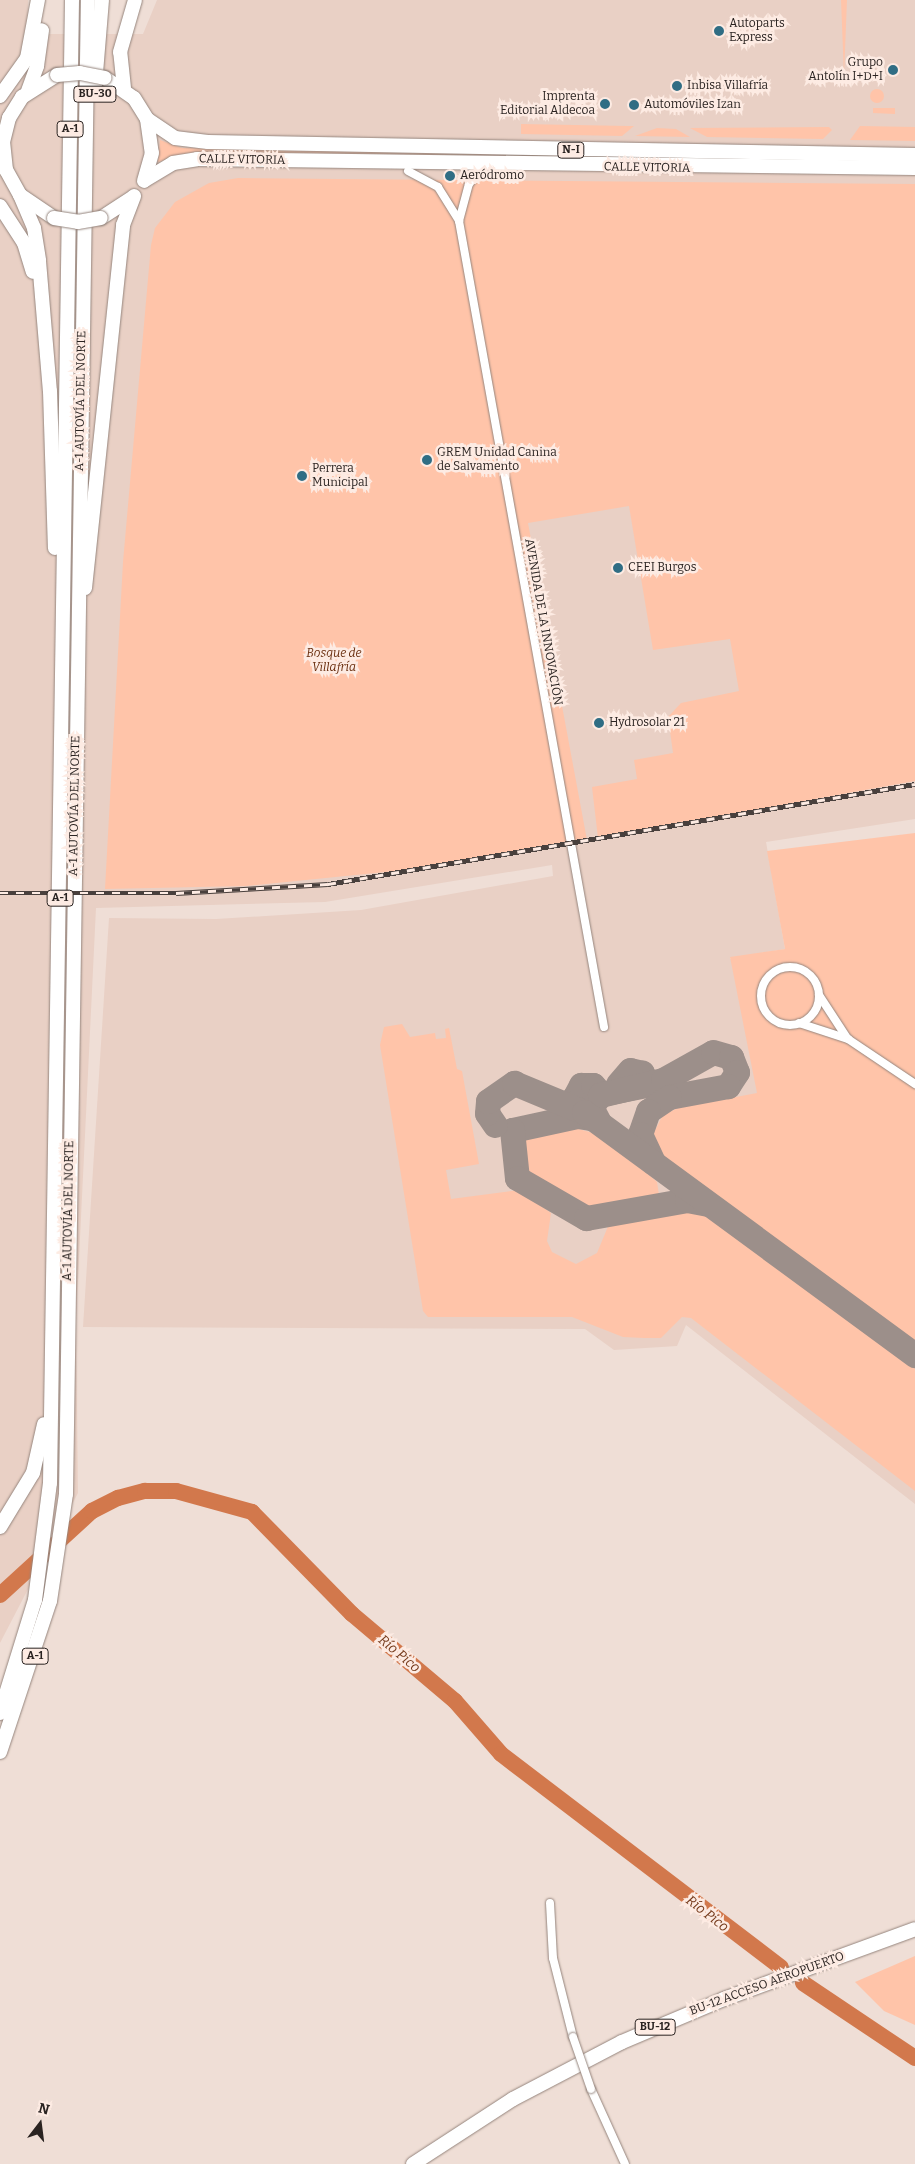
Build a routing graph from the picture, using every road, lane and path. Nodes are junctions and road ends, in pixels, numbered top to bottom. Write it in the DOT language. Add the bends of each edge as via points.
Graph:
graph roads {
  1 [pos="38,0"];
  2 [pos="44,0"];
  3 [pos="72,0"];
  4 [pos="88,0"];
  5 [pos="102,0"];
  6 [pos="135,0"];
  7 [pos="124,88"];
  8 [pos="27,92"];
  9 [pos="0,96"];
  10 [pos="16,105"];
  11 [pos="0,116"];
  12 [pos="147,119"];
  13 [pos="915,155"];
  14 [pos="915,168"];
  15 [pos="408,171"];
  16 [pos="480,172"];
  17 [pos="0,173"];
  18 [pos="145,180"];
  19 [pos="85,188"];
  20 [pos="17,191"];
  21 [pos="134,196"];
  22 [pos="0,206"];
  23 [pos="460,221"];
  24 [pos="50,391"];
  25 [pos="76,703"];
  26 [pos="62,722"];
  27 [pos="819,996"];
  28 [pos="799,1023"];
  29 [pos="604,1027"];
  30 [pos="848,1040"];
  31 [pos="915,1084"];
  32 [pos="55,1210"];
  33 [pos="0,1527"];
  34 [pos="0,1713"];
  35 [pos="0,1752"];
  36 [pos="550,1903"];
  37 [pos="915,1929"];
  38 [pos="413,2164"];
  39 [pos="625,2164"];
  1 -- 9 [label="highway" via="28,58"];
  2 -- 8 [label="highway" via="40,55"];
  3 -- 26 [label="highway, A-1 AUTOVÍA DEL NORTE / A-1"];
  4 -- 19 [label="highway, A-1 AUTOVÍA DEL NORTE / A-1"];
  5 -- 19 [label="highway, BU-30"];
  6 -- 7 [label="highway" via="120,52"];
  7 -- 8 [label="highway, N-I, bridge" via="105,78 80,72 56,75"];
  7 -- 12 [label="highway, N-I"];
  8 -- 10 [label="highway, N-I"];
  10 -- 11 [label="highway"];
  10 -- 20 [label="highway, N-I" via="3,142 6,170"];
  12 -- 13 [label="highway, CALLE VITORIA / N-I" via="175,138 208,142"];
  12 -- 18 [label="highway, N-I" via="152,153"];
  14 -- 18 [label="highway, CALLE VITORIA / N-I" via="197,159 173,163"];
  15 -- 23 [label="street, AVENIDA DE LA INNOVACIÓN" via="438,187"];
  16 -- 23 [label="street, AVENIDA DE LA INNOVACIÓN" via="469,184"];
  17 -- 20 [label="highway"];
  18 -- 21 [label="highway, N-I"];
  19 -- 25 [label="highway, A-1 AUTOVÍA DEL NORTE / A-1"];
  20 -- 21 [label="highway, N-I, bridge" via="54,218 78,222 101,218"];
  20 -- 24 [label="highway" via="35,235"];
  21 -- 25 [label="highway, A-1" via="123,224"];
  22 -- 24 [label="highway" via="24,243 34,272"];
  23 -- 29 [label="street, AVENIDA DE LA INNOVACIÓN"];
  24 -- 26 [label="highway" via="56,706"];
  25 -- 35 [label="highway, A-1 AUTOVÍA DEL NORTE / A-1" via="63,1521 59,1556 36,1656"];
  26 -- 32 [label="highway, A-1 AUTOVÍA DEL NORTE / A-1"];
  27 -- 28 [label="street" via="811,1016"];
  27 -- 28 [label="street" via="815,980 800,968 781,967 765,979 760,998 768,1015 784,1025"];
  27 -- 30 [label="street"];
  28 -- 30 [label="street"];
  30 -- 31 [label="street"];
  32 -- 33 [label="highway" via="48,1248 43,1434 33,1473"];
  32 -- 34 [label="highway, A-1 AUTOVÍA DEL NORTE / A-1" via="46,1538 27,1633"];
  36 -- 39 [label="street, bridge" via="553,1958 573,2037 591,2089"];
  37 -- 38 [label="highway, BU-12 ACCESO AEROPUERTO / BU-12" via="724,1999 622,2042 513,2099"];
}
